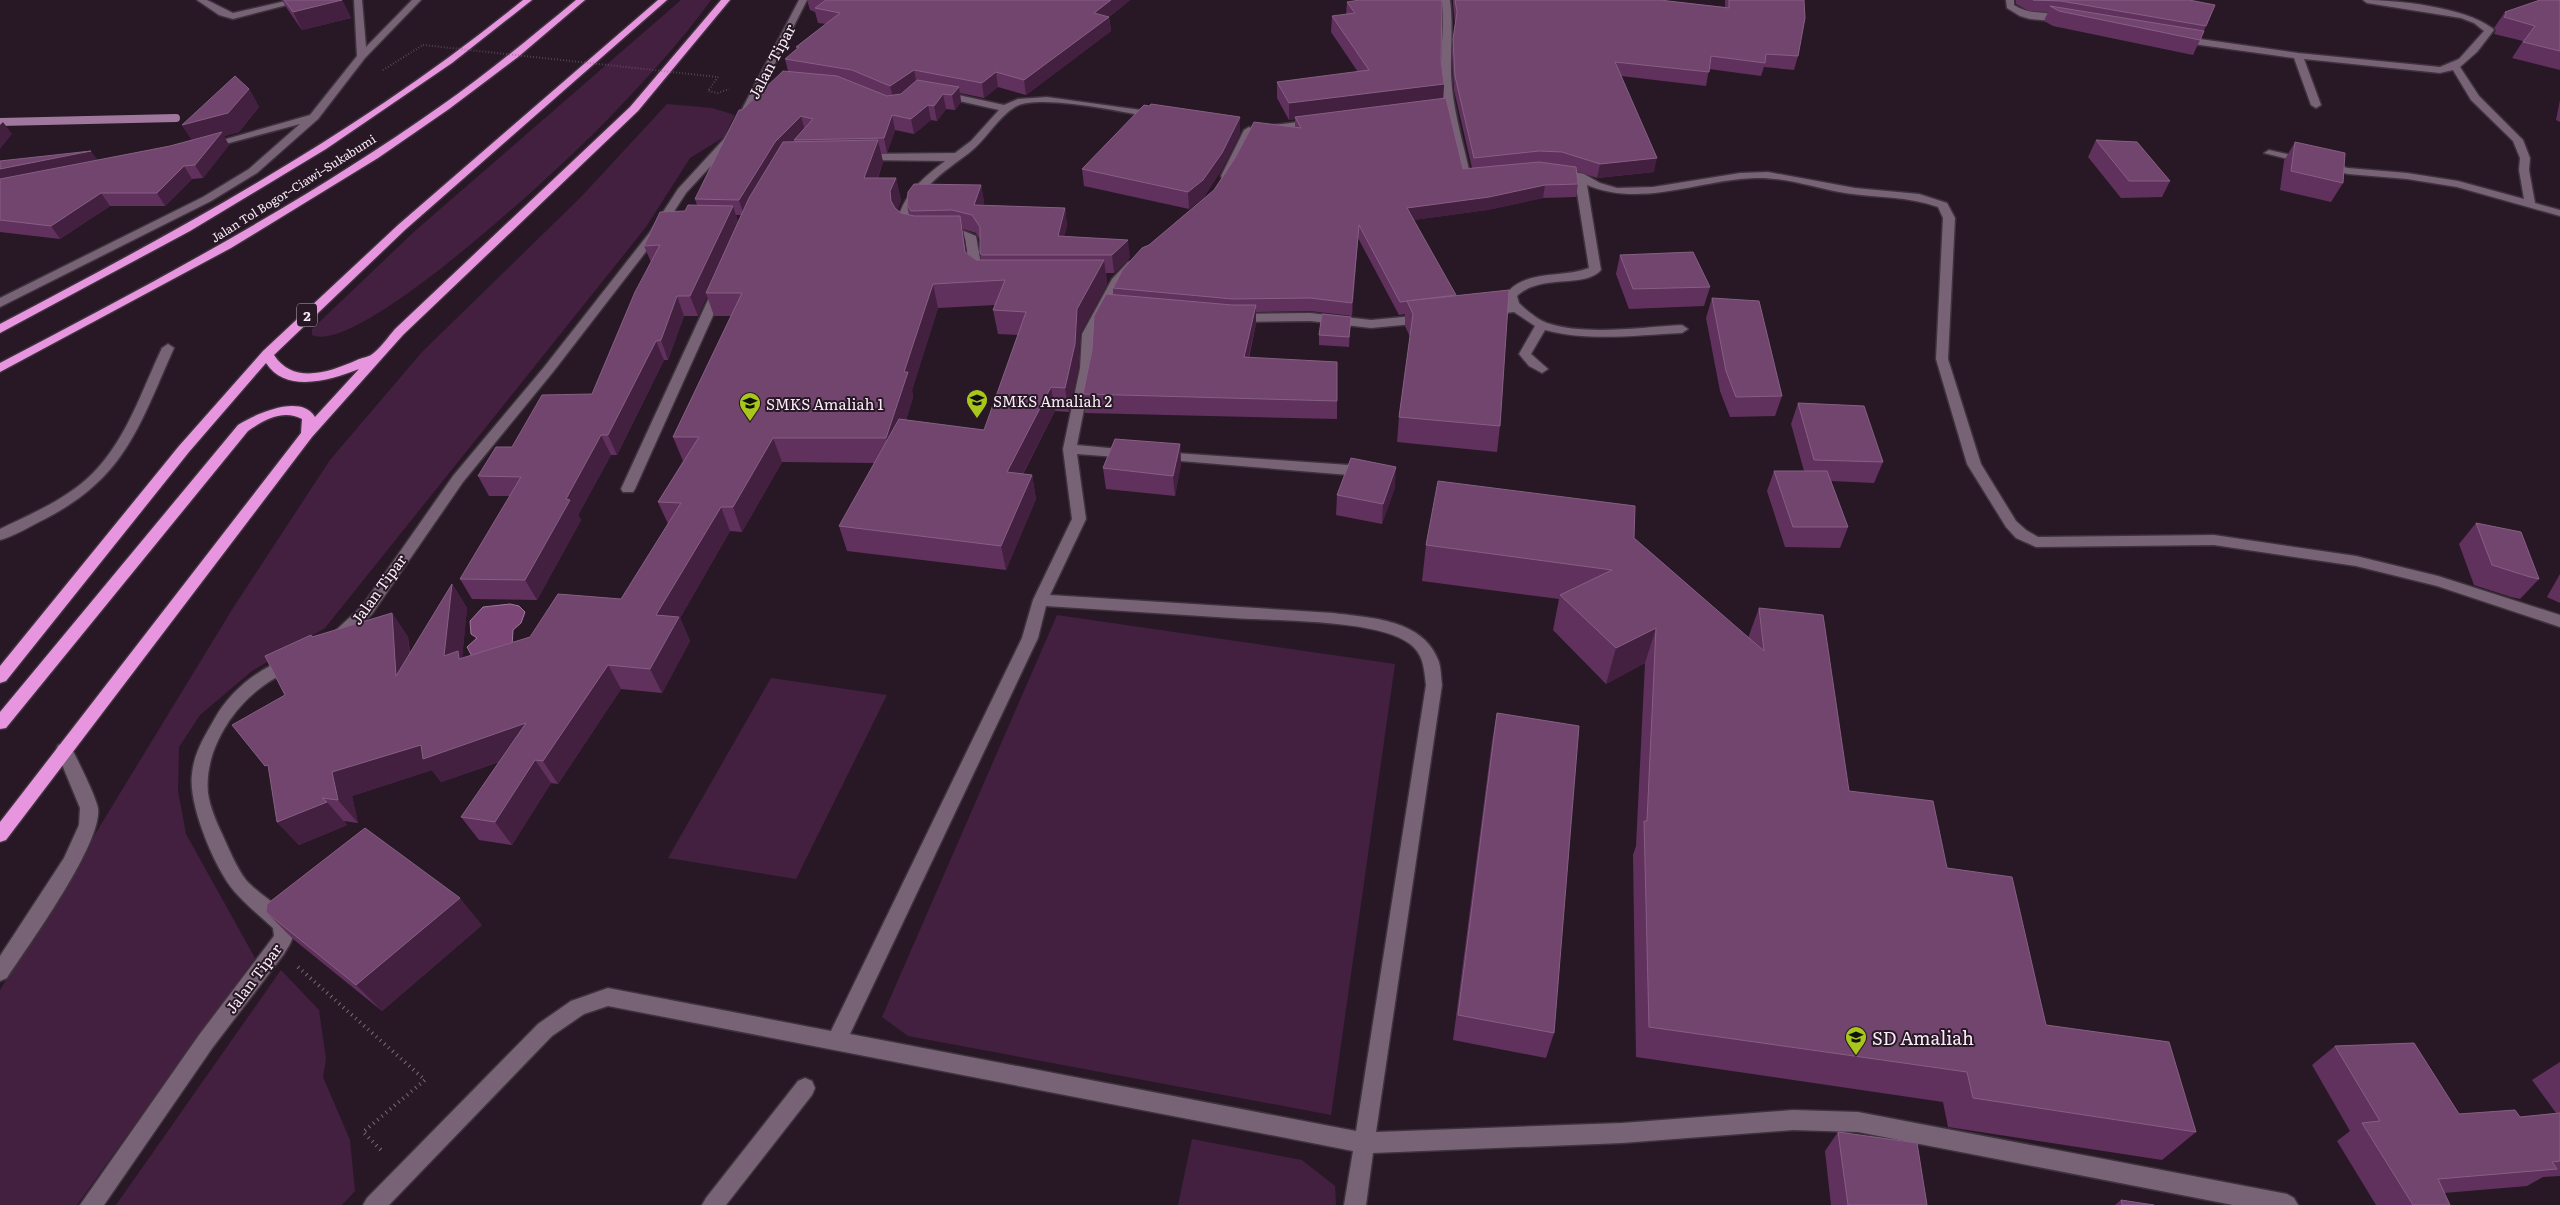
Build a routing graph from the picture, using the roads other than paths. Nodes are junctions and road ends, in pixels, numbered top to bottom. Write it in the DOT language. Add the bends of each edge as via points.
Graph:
graph roads {
  1 [pos="201,0"];
  2 [pos="302,0"];
  3 [pos="358,0"];
  4 [pos="417,0"];
  5 [pos="528,0"];
  6 [pos="581,0"];
  7 [pos="663,0"];
  8 [pos="726,0"];
  9 [pos="803,0"];
  10 [pos="1446,0"];
  11 [pos="2010,0"];
  12 [pos="2367,0"];
  13 [pos="2077,22"];
  14 [pos="2172,38"];
  15 [pos="362,56"];
  16 [pos="2298,56"];
  17 [pos="2454,66"];
  18 [pos="760,80"];
  19 [pos="776,80"];
  20 [pos="930,92"];
  21 [pos="2316,105"];
  22 [pos="1007,108"];
  23 [pos="314,117"];
  24 [pos="1168,117"];
  25 [pos="1324,121"];
  26 [pos="1235,129"];
  27 [pos="1249,130"];
  28 [pos="193,149"];
  29 [pos="2269,153"];
  30 [pos="958,156"];
  31 [pos="856,157"];
  32 [pos="1544,170"];
  33 [pos="1491,176"];
  34 [pos="1580,176"];
  35 [pos="1218,188"];
  36 [pos="2530,203"];
  37 [pos="2560,214"];
  38 [pos="662,219"];
  39 [pos="681,219"];
  40 [pos="919,232"];
  41 [pos="933,232"];
  42 [pos="1138,258"];
  43 [pos="991,278"];
  44 [pos="723,280"];
  45 [pos="0,303"];
  46 [pos="1102,306"];
  47 [pos="1121,308"];
  48 [pos="1515,308"];
  49 [pos="1479,313"];
  50 [pos="1224,317"];
  51 [pos="1441,317"];
  52 [pos="1542,325"];
  53 [pos="0,329"];
  54 [pos="1682,329"];
  55 [pos="168,348"];
  56 [pos="268,354"];
  57 [pos="374,357"];
  58 [pos="0,368"];
  59 [pos="1542,369"];
  60 [pos="307,434"];
  61 [pos="1070,449"];
  62 [pos="1349,470"];
  63 [pos="628,488"];
  64 [pos="0,535"];
  65 [pos="1040,600"];
  66 [pos="2560,621"];
  67 [pos="328,643"];
  68 [pos="301,657"];
  69 [pos="0,677"];
  70 [pos="0,723"];
  71 [pos="64,750"];
  72 [pos="0,835"];
  73 [pos="0,972"];
  74 [pos="836,1042"];
  75 [pos="805,1088"];
  76 [pos="1364,1143"];
  77 [pos="91,1205"];
  78 [pos="374,1205"];
  79 [pos="713,1205"];
  80 [pos="1355,1205"];
  81 [pos="2287,1205"];
  1 -- 2 [label="street" via="233,16"];
  3 -- 15 [label="street"];
  4 -- 15 [label="street"];
  5 -- 53 [label="highway, Jalan Tol Bogor–Ciawi–Sukabumi" via="435,73 299,163 138,257"];
  6 -- 58 [label="highway, Jalan Tol Bogor–Ciawi–Sukabumi" via="470,90 326,187 175,277"];
  7 -- 56 [label="highway, 2" via="402,227"];
  8 -- 57 [label="highway" via="634,109"];
  9 -- 18 [label="street, Jalan Tipar"];
  10 -- 33 [label="street" via="1447,105 1465,175 1470,178"];
  11 -- 13 [label="street" via="2014,10 2030,18 2054,16"];
  12 -- 17 [label="street" via="2477,21 2488,30 2467,58"];
  14 -- 16 [label="street"];
  15 -- 23 [label="street"];
  16 -- 17 [label="street" via="2440,70"];
  16 -- 21 [label="street"];
  17 -- 36 [label="street" via="2475,98 2518,140 2525,158"];
  18 -- 19 [label="street"];
  18 -- 38 [label="street, Jalan Tipar" via="727,142 693,178"];
  20 -- 22 [label="street"];
  22 -- 24 [label="street" via="1017,102 1041,100"];
  22 -- 30 [label="street" via="987,132"];
  23 -- 28 [label="street"];
  23 -- 45 [label="street" via="273,155 232,185"];
  25 -- 27 [label="street"];
  26 -- 27 [label="street"];
  27 -- 35 [label="street"];
  29 -- 36 [label="street" via="2348,171 2432,179"];
  30 -- 31 [label="street"];
  30 -- 40 [label="street" via="919,187 903,212 906,229"];
  32 -- 34 [label="street"];
  34 -- 48 [label="street" via="1596,270 1586,275 1549,277 1516,288 1511,295"];
  34 -- 66 [label="street" via="1614,191 1643,192 1756,175 1844,190 1926,197 1943,205 1949,218 1942,359 1974,464 2011,524 2036,542 2214,540 2347,560 2438,581"];
  36 -- 37 [label="street"];
  38 -- 39 [label="street"];
  38 -- 67 [label="street, Jalan Tipar" via="654,234 549,369 437,506 367,610 345,632"];
  41 -- 43 [label="street" via="959,232 970,236 975,245 977,275"];
  42 -- 46 [label="street" via="1113,278"];
  44 -- 63 [label="street"];
  46 -- 47 [label="street"];
  46 -- 61 [label="street" via="1088,334 1086,368"];
  48 -- 49 [label="street"];
  48 -- 52 [label="street"];
  50 -- 51 [label="street" via="1310,317 1371,324"];
  52 -- 54 [label="street" via="1587,331"];
  52 -- 59 [label="street" via="1525,354"];
  55 -- 64 [label="street" via="133,424 109,464 69,498"];
  56 -- 57 [label="highway" via="272,366 280,373 307,378 334,374"];
  56 -- 69 [label="highway, 2" via="184,449"];
  57 -- 60 [label="highway"];
  60 -- 70 [label="highway" via="308,416 291,411 267,415 243,428"];
  60 -- 71 [label="highway"];
  61 -- 62 [label="street"];
  61 -- 65 [label="street" via="1079,519"];
  65 -- 74 [label="street" via="1030,638"];
  65 -- 76 [label="street" via="1333,620 1402,632 1422,645 1430,661 1434,685"];
  68 -- 77 [label="street, Jalan Tipar" via="258,681 232,704 206,748 200,774 200,794 207,820 226,862 240,885 285,928 285,933"];
  71 -- 72 [label="highway"];
  71 -- 73 [label="street" via="89,808 88,824 71,863"];
  74 -- 76 [label="street"];
  74 -- 78 [label="street" via="622,999 593,1000 545,1030"];
  75 -- 79 [label="street"];
  76 -- 80 [label="street"];
  76 -- 81 [label="street" via="1622,1134 1793,1120 1858,1122"];
}
